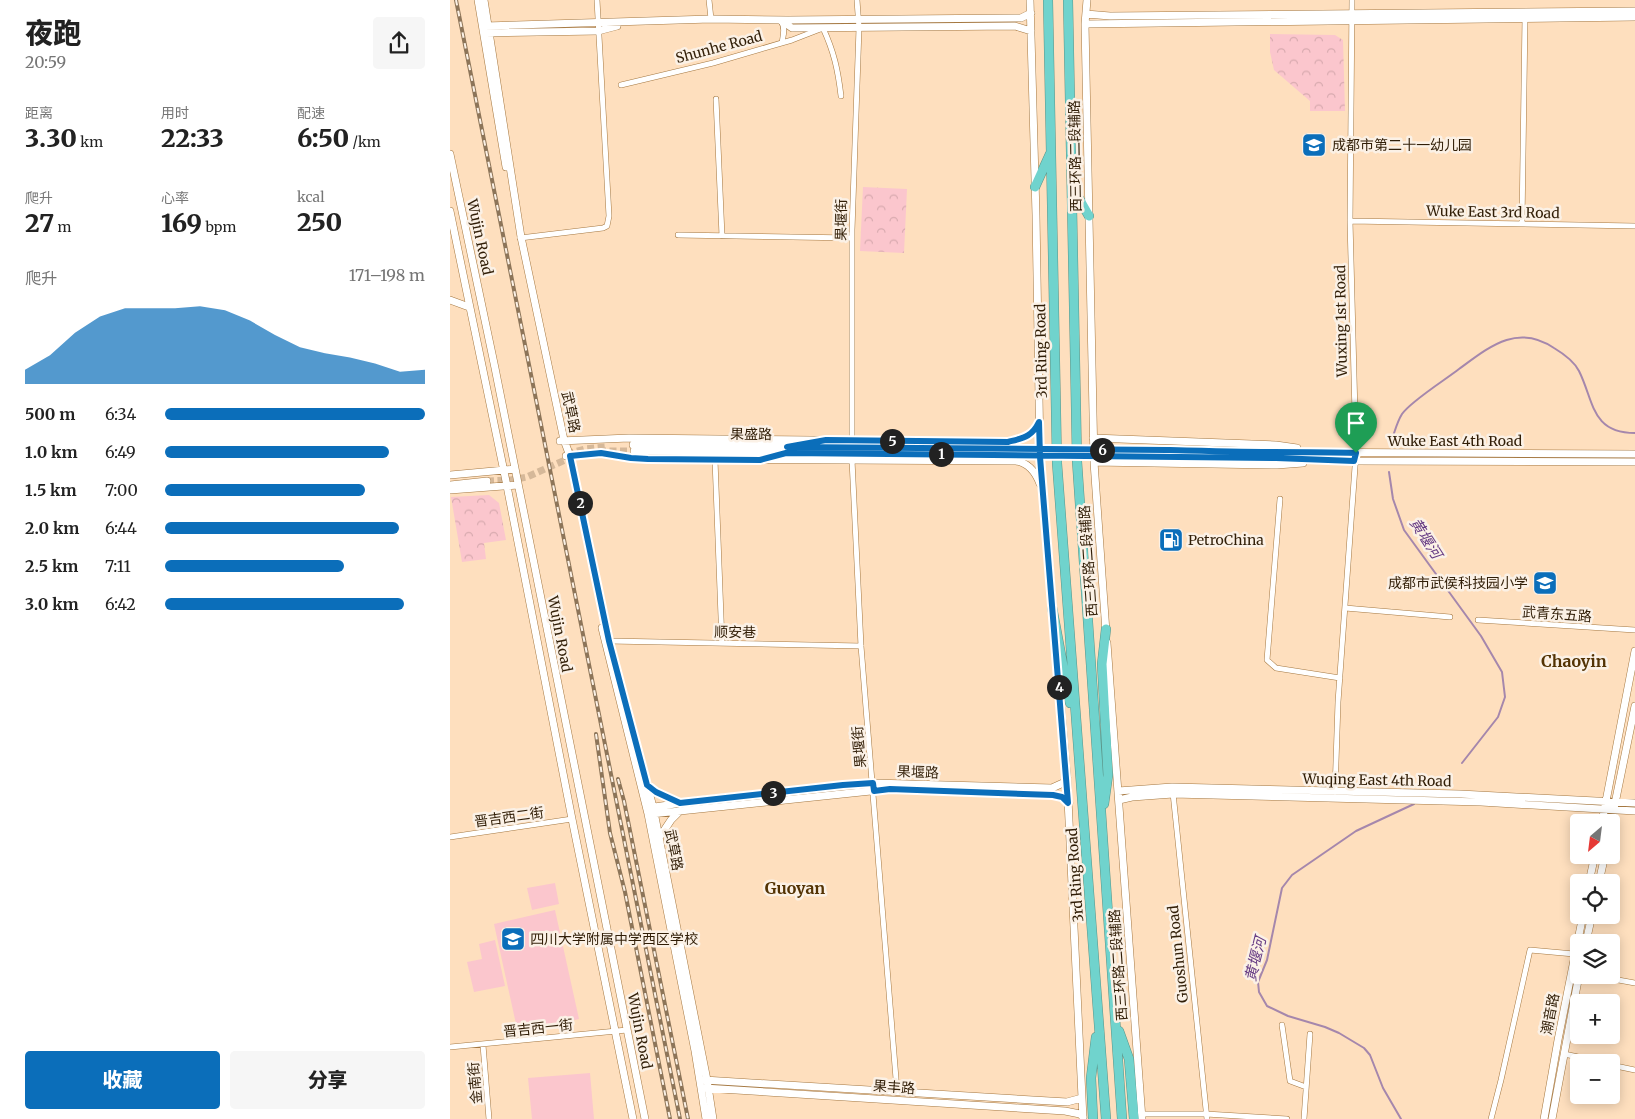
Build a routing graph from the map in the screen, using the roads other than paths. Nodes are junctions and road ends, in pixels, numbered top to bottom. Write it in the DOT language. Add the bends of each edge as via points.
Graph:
graph roads {
  1 [pos="478,0"];
  2 [pos="484,0"];
  3 [pos="597,0"];
  4 [pos="709,0"];
  5 [pos="857,0"];
  6 [pos="1030,0"];
  7 [pos="1048,0"];
  8 [pos="1068,0"];
  9 [pos="1087,0"];
  10 [pos="1352,0"];
  11 [pos="1635,11"];
  12 [pos="1030,13"];
  13 [pos="1086,14"];
  14 [pos="1635,17"];
  15 [pos="1353,18"];
  16 [pos="1525,18"];
  17 [pos="711,19"];
  18 [pos="779,19"];
  19 [pos="788,20"];
  20 [pos="858,20"];
  21 [pos="1085,24"];
  22 [pos="598,27"];
  23 [pos="792,28"];
  24 [pos="823,28"];
  25 [pos="859,28"];
  26 [pos="487,29"];
  27 [pos="1031,31"];
  28 [pos="792,40"];
  29 [pos="782,43"];
  30 [pos="621,85"];
  31 [pos="841,96"];
  32 [pos="716,99"];
  33 [pos="1051,152"];
  34 [pos="450,154"];
  35 [pos="1072,186"];
  36 [pos="1035,187"];
  37 [pos="450,211"];
  38 [pos="1089,216"];
  39 [pos="1350,221"];
  40 [pos="1522,223"];
  41 [pos="1635,226"];
  42 [pos="678,235"];
  43 [pos="722,236"];
  44 [pos="520,238"];
  45 [pos="852,238"];
  46 [pos="450,300"];
  47 [pos="469,307"];
  48 [pos="1039,422"];
  49 [pos="1093,438"];
  50 [pos="763,440"];
  51 [pos="826,440"];
  52 [pos="852,440"];
  53 [pos="562,441"];
  54 [pos="633,448"];
  55 [pos="786,450"];
  56 [pos="1323,451"];
  57 [pos="1635,454"];
  58 [pos="1276,455"];
  59 [pos="568,456"];
  60 [pos="1355,457"];
  61 [pos="715,460"];
  62 [pos="760,460"];
  63 [pos="824,460"];
  64 [pos="852,460"];
  65 [pos="1327,461"];
  66 [pos="1094,462"];
  67 [pos="1635,462"];
  68 [pos="515,469"];
  69 [pos="502,470"];
  70 [pos="450,475"];
  71 [pos="450,481"];
  72 [pos="450,485"];
  73 [pos="518,485"];
  74 [pos="507,486"];
  75 [pos="1042,489"];
  76 [pos="450,490"];
  77 [pos="1280,499"];
  78 [pos="1052,608"];
  79 [pos="1345,608"];
  80 [pos="1450,617"];
  81 [pos="1478,620"];
  82 [pos="1106,629"];
  83 [pos="1635,630"];
  84 [pos="609,641"];
  85 [pos="722,643"];
  86 [pos="861,646"];
  87 [pos="1635,651"];
  88 [pos="1340,678"];
  89 [pos="1635,706"];
  90 [pos="1079,746"];
  91 [pos="1067,778"];
  92 [pos="647,785"];
  93 [pos="874,787"];
  94 [pos="1118,791"];
  95 [pos="1173,791"];
  96 [pos="1336,792"];
  97 [pos="1119,800"];
  98 [pos="1606,801"];
  99 [pos="1616,801"];
  100 [pos="1068,803"];
  101 [pos="1635,803"];
  102 [pos="680,807"];
  103 [pos="1605,809"];
  104 [pos="1614,810"];
  105 [pos="650,811"];
  106 [pos="1635,811"];
  107 [pos="1604,814"];
  108 [pos="1613,814"];
  109 [pos="572,819"];
  110 [pos="1102,824"];
  111 [pos="450,837"];
  112 [pos="659,838"];
  113 [pos="1570,954"];
  114 [pos="1570,976"];
  115 [pos="1620,980"];
  116 [pos="1635,983"];
  117 [pos="1577,984"];
  118 [pos="1099,1020"];
  119 [pos="1116,1021"];
  120 [pos="1282,1025"];
  121 [pos="627,1030"];
  122 [pos="615,1032"];
  123 [pos="1310,1034"];
  124 [pos="482,1045"];
  125 [pos="450,1047"];
  126 [pos="1564,1054"];
  127 [pos="1570,1055"];
  128 [pos="1620,1067"];
  129 [pos="1635,1070"];
  130 [pos="703,1080"];
  131 [pos="704,1088"];
  132 [pos="1306,1088"];
  133 [pos="897,1090"];
  134 [pos="1082,1098"];
  135 [pos="1093,1116"];
  136 [pos="1206,1116"];
  137 [pos="1139,1117"];
  138 [pos="1083,1118"];
  139 [pos="490,1119"];
  140 [pos="633,1119"];
  141 [pos="645,1119"];
  142 [pos="706,1119"];
  143 [pos="713,1119"];
  144 [pos="1106,1119"];
  145 [pos="1122,1119"];
  146 [pos="1287,1119"];
  147 [pos="1304,1119"];
  148 [pos="1491,1119"];
  149 [pos="1544,1119"];
  150 [pos="1552,1119"];
  1 -- 26 [label="street, 武草路"];
  2 -- 26 [label="street, 武草路"];
  3 -- 22 [label="street"];
  4 -- 17 [label="street"];
  5 -- 20 [label="street, 果堰街"];
  6 -- 12 [label="street"];
  7 -- 33 [label="highway, 3rd Ring Road"];
  8 -- 35 [label="highway"];
  9 -- 13 [label="street, 西三环路二段辅路"];
  10 -- 15 [label="street, Wuxing 1st Road"];
  11 -- 15 [label="street"];
  12 -- 20 [label="street, Shunhe Road" via="1021,18"];
  12 -- 27 [label="street"];
  13 -- 15 [label="street"];
  13 -- 21 [label="street, 西三环路二段辅路"];
  14 -- 16 [label="street"];
  15 -- 16 [label="street"];
  15 -- 21 [label="street"];
  15 -- 39 [label="street, Wuxing 1st Road"];
  16 -- 40 [label="street"];
  17 -- 18 [label="street, Shunhe Road"];
  17 -- 22 [label="street, Shunhe Road"];
  18 -- 19 [label="street, Shunhe Road"];
  18 -- 23 [label="street"];
  18 -- 29 [label="street" via="783,24"];
  19 -- 20 [label="street, Shunhe Road"];
  19 -- 23 [label="street"];
  20 -- 25 [label="street, 果堰街"];
  21 -- 38 [label="street, 西三环路二段辅路"];
  22 -- 26 [label="street, Shunhe Road"];
  22 -- 44 [label="street" via="607,226"];
  23 -- 24 [label="street, Shunhe Road"];
  23 -- 28 [label="street"];
  24 -- 25 [label="street, Shunhe Road"];
  24 -- 28 [label="street, Shunhe Road"];
  24 -- 31 [label="street" via="832,47"];
  25 -- 27 [label="street, Shunhe Road" via="1015,26"];
  25 -- 45 [label="street, 果堰街"];
  26 -- 44 [label="street, 武草路"];
  27 -- 36 [label="street"];
  28 -- 29 [label="street, Shunhe Road"];
  29 -- 30 [label="street, Shunhe Road"];
  32 -- 43 [label="street"];
  33 -- 36 [label="highway"];
  33 -- 90 [label="highway, 3rd Ring Road" via="1057,463"];
  34 -- 68 [label="street, Wujin Road"];
  35 -- 38 [label="highway"];
  35 -- 110 [label="highway" via="1076,461"];
  36 -- 48 [label="street"];
  37 -- 47 [label="street, Wujin Road"];
  38 -- 49 [label="street, 西三环路二段辅路"];
  39 -- 40 [label="street, Wuke East 3rd Road"];
  39 -- 60 [label="street, Wuxing 1st Road"];
  40 -- 41 [label="street, Wuke East 3rd Road"];
  42 -- 43 [label="street"];
  43 -- 45 [label="street"];
  44 -- 53 [label="street, 武草路"];
  45 -- 52 [label="street, 果堰街"];
  46 -- 47 [label="street"];
  47 -- 69 [label="street, Wujin Road"];
  48 -- 52 [label="street" via="1032,433 1008,442"];
  48 -- 75 [label="street"];
  49 -- 56 [label="street" via="1276,445"];
  49 -- 66 [label="street, 西三环路二段辅路"];
  50 -- 51 [label="street"];
  50 -- 53 [label="street" via="629,438"];
  50 -- 55 [label="street"];
  51 -- 52 [label="street"];
  51 -- 55 [label="street"];
  53 -- 59 [label="street, 武草路"];
  54 -- 55 [label="street, 果盛路"];
  55 -- 58 [label="street, 果盛路, bridge"];
  55 -- 62 [label="street"];
  55 -- 63 [label="street"];
  56 -- 58 [label="street, Wuke East 4th Road"];
  56 -- 60 [label="street, Wuke East 4th Road"];
  57 -- 60 [label="street, Wuke East 4th Road"];
  58 -- 65 [label="street, Wuke East 4th Road"];
  59 -- 61 [label="street" via="601,453 631,458"];
  59 -- 84 [label="street, 武草路"];
  59 -- 105 [label="street, 武草路" via="604,637"];
  60 -- 65 [label="street, Wuke East 4th Road"];
  60 -- 67 [label="street, Wuke East 4th Road"];
  60 -- 79 [label="street, Wuxing 1st Road"];
  61 -- 62 [label="street"];
  61 -- 85 [label="street"];
  62 -- 63 [label="street"];
  63 -- 64 [label="street"];
  64 -- 75 [label="street" via="1016,461 1034,471"];
  64 -- 86 [label="street, 果堰街"];
  65 -- 66 [label="street" via="1276,465"];
  66 -- 82 [label="street, 西三环路二段辅路"];
  68 -- 69 [label="street"];
  68 -- 73 [label="street, Wujin Road"];
  69 -- 70 [label="street"];
  69 -- 74 [label="street, Wujin Road"];
  71 -- 72 [label="street" via="487,479"];
  73 -- 74 [label="street"];
  73 -- 121 [label="street, Wujin Road"];
  74 -- 76 [label="street"];
  74 -- 109 [label="street, Wujin Road"];
  75 -- 78 [label="street"];
  77 -- 88 [label="street" via="1267,660 1276,668"];
  78 -- 90 [label="highway"];
  78 -- 91 [label="street"];
  79 -- 80 [label="street"];
  79 -- 88 [label="street, Wuxing 1st Road"];
  81 -- 83 [label="street, 武青东五路"];
  82 -- 94 [label="street, 西三环路二段辅路"];
  82 -- 110 [label="highway" via="1102,664 1108,775"];
  84 -- 85 [label="street, 顺安巷"];
  84 -- 92 [label="street, 武草路"];
  85 -- 86 [label="street, 顺安巷"];
  86 -- 93 [label="street, 果堰街"];
  87 -- 98 [label="street"];
  88 -- 96 [label="street, Wuxing 1st Road"];
  89 -- 99 [label="street"];
  90 -- 118 [label="highway, 3rd Ring Road"];
  91 -- 93 [label="street, 果堰路" via="1052,788"];
  91 -- 100 [label="street"];
  92 -- 102 [label="street"];
  92 -- 105 [label="street, 武草路"];
  93 -- 100 [label="street, 果堰路" via="1053,795"];
  93 -- 102 [label="street, 果堰路" via="843,785"];
  93 -- 133 [label="street, 果堰街"];
  94 -- 95 [label="street, Wuqing East 4th Road"];
  94 -- 97 [label="street, 西三环路二段辅路"];
  95 -- 96 [label="street, Wuqing East 4th Road"];
  95 -- 97 [label="street, Wuqing East 4th Road"];
  95 -- 103 [label="street, Wuqing East 4th Road"];
  95 -- 136 [label="street, Guoshun Road"];
  96 -- 98 [label="street, Wuqing East 4th Road"];
  97 -- 137 [label="street, 西三环路二段辅路"];
  98 -- 99 [label="street, Wuqing East 4th Road"];
  98 -- 103 [label="street"];
  99 -- 101 [label="street, Wuqing East 4th Road"];
  99 -- 104 [label="street"];
  100 -- 134 [label="street"];
  102 -- 105 [label="street, 果堰路"];
  102 -- 112 [label="street"];
  103 -- 104 [label="street, Wuqing East 4th Road"];
  103 -- 107 [label="street"];
  104 -- 106 [label="street, Wuqing East 4th Road"];
  104 -- 108 [label="street"];
  105 -- 112 [label="street, 武草路"];
  105 -- 130 [label="street, 武草路"];
  109 -- 111 [label="street, 晋吉西二街"];
  109 -- 122 [label="street, Wujin Road"];
  110 -- 119 [label="highway"];
  112 -- 130 [label="street, 武草路"];
  113 -- 148 [label="street" via="1530,950"];
  114 -- 149 [label="street, 潮音路"];
  115 -- 116 [label="street"];
  117 -- 126 [label="street, 潮音路"];
  118 -- 135 [label="highway" via="1091,1078"];
  118 -- 144 [label="highway, 3rd Ring Road"];
  119 -- 137 [label="highway" via="1129,1059"];
  119 -- 145 [label="highway"];
  120 -- 132 [label="street" via="1290,1081"];
  121 -- 122 [label="street, 晋吉西一街"];
  121 -- 141 [label="street, Wujin Road"];
  122 -- 124 [label="street, 晋吉西一街"];
  122 -- 140 [label="street, Wujin Road"];
  123 -- 132 [label="street"];
  124 -- 125 [label="street, 晋吉西一街"];
  124 -- 139 [label="street, 金南街"];
  126 -- 127 [label="street"];
  126 -- 150 [label="street, 潮音路"];
  128 -- 129 [label="street"];
  130 -- 131 [label="street, 武草路"];
  130 -- 133 [label="street, 果丰路"];
  131 -- 138 [label="street, 果丰路" via="1064,1110 1080,1114"];
  131 -- 142 [label="street, 武草路"];
  131 -- 143 [label="street, 武草路"];
  132 -- 147 [label="street"];
  133 -- 134 [label="street, 果丰路" via="1067,1102"];
  134 -- 138 [label="street"];
  136 -- 137 [label="street"];
  136 -- 146 [label="street"];
}
